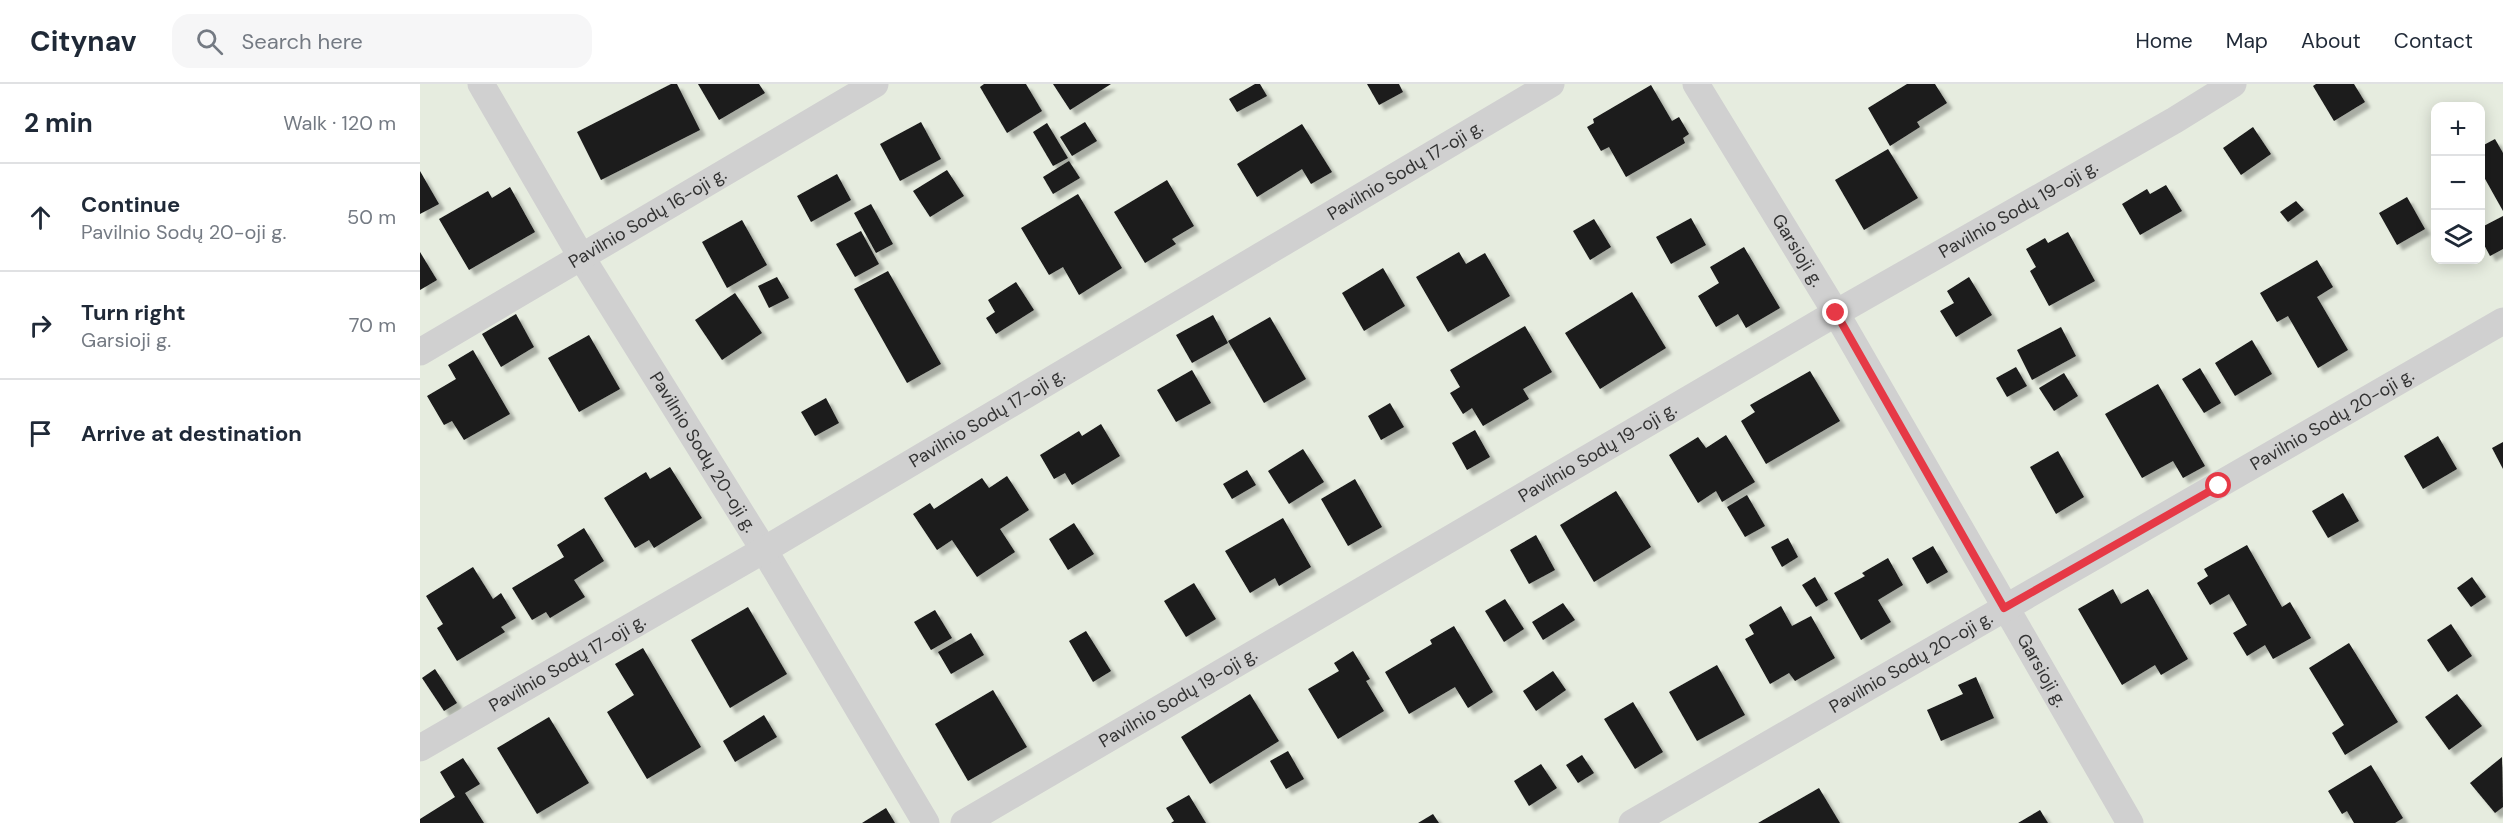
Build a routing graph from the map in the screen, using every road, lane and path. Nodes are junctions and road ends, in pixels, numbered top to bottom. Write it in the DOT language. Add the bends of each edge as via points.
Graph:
graph roads {
  1 [pos="481,84"];
  2 [pos="875,84"];
  3 [pos="1551,84"];
  4 [pos="1696,84"];
  5 [pos="2233,84"];
  6 [pos="582,258"];
  7 [pos="1836,313"];
  8 [pos="2503,321"];
  9 [pos="420,352"];
  10 [pos="764,550"];
  11 [pos="2004,608"];
  12 [pos="420,748"];
  13 [pos="926,823"];
  14 [pos="964,823"];
  15 [pos="1632,823"];
  16 [pos="2130,823"];
  1 -- 6 [label="street, Pavilnio Sodų 20-oji g."];
  2 -- 6 [label="street, Pavilnio Sodų 16-oji g."];
  3 -- 10 [label="street, Pavilnio Sodų 17-oji g."];
  4 -- 7 [label="street, Garsioji g."];
  5 -- 7 [label="street, Pavilnio Sodų 19-oji g."];
  6 -- 9 [label="street, Pavilnio Sodų 16-oji g."];
  6 -- 10 [label="street, Pavilnio Sodų 20-oji g."];
  7 -- 11 [label="street, Garsioji g."];
  7 -- 14 [label="street, Pavilnio Sodų 19-oji g."];
  8 -- 11 [label="street, Pavilnio Sodų 20-oji g."];
  10 -- 12 [label="street, Pavilnio Sodų 17-oji g."];
  10 -- 13 [label="street, Pavilnio Sodų 20-oji g."];
  11 -- 15 [label="street, Pavilnio Sodų 20-oji g."];
  11 -- 16 [label="street, Garsioji g."];
}
